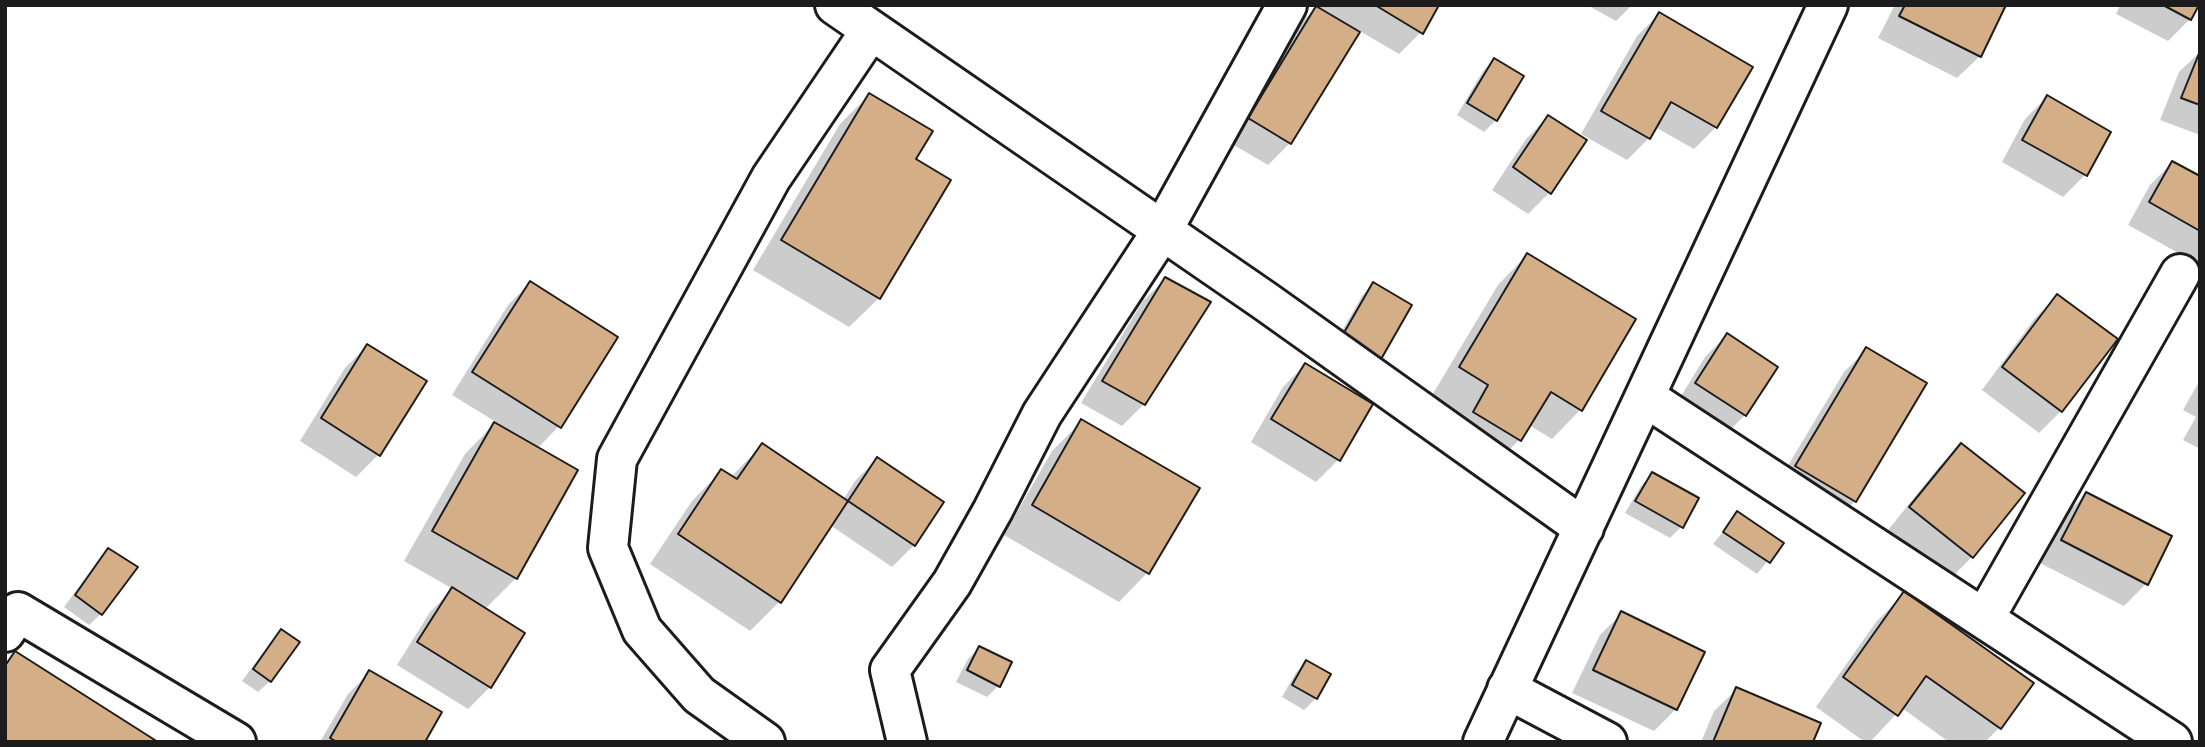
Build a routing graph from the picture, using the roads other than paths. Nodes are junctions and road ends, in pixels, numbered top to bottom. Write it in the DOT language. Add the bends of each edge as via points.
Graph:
graph roads {
  1 [pos="835,5"];
  2 [pos="1287,5"];
  3 [pos="1828,5"];
  4 [pos="871,30"];
  5 [pos="1162,231"];
  6 [pos="2180,274"];
  7 [pos="1645,397"];
  8 [pos="1584,528"];
  9 [pos="1984,619"];
  10 [pos="5,632"];
  11 [pos="1507,689"];
  12 [pos="236,742"];
  13 [pos="765,742"];
  14 [pos="907,742"];
  15 [pos="1483,742"];
  16 [pos="1607,742"];
  17 [pos="2172,742"];
  1 -- 4 [label="street"];
  2 -- 5 [label="street"];
  3 -- 7 [label="street"];
  4 -- 5 [label="street"];
  4 -- 13 [label="street" via="771,178 617,459 608,548 642,630 699,695"];
  5 -- 8 [label="street"];
  5 -- 14 [label="street" via="1042,414 952,583 890,670"];
  6 -- 9 [label="street"];
  7 -- 8 [label="street"];
  7 -- 9 [label="street"];
  8 -- 11 [label="street"];
  9 -- 17 [label="street"];
  10 -- 12 [label="street" via="18,612"];
  11 -- 15 [label="street"];
  11 -- 16 [label="street"];
}
